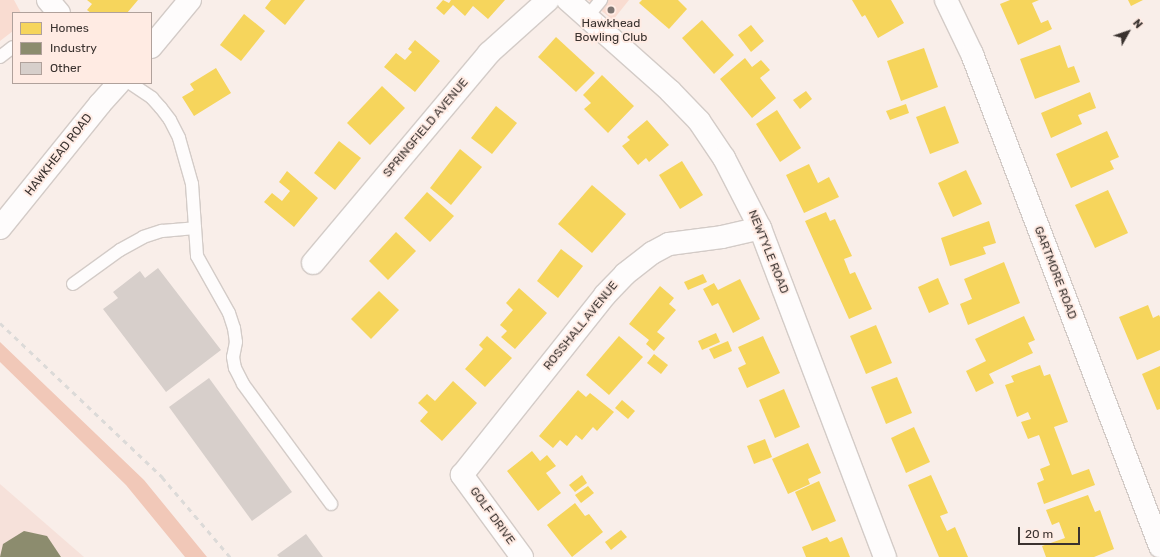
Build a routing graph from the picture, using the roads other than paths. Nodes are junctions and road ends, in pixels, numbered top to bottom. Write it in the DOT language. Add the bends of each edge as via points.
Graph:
graph roads {
  1 [pos="48,0"];
  2 [pos="190,0"];
  3 [pos="548,0"];
  4 [pos="568,0"];
  5 [pos="946,0"];
  6 [pos="595,8"];
  7 [pos="57,12"];
  8 [pos="152,46"];
  9 [pos="12,48"];
  10 [pos="0,57"];
  11 [pos="118,84"];
  12 [pos="131,84"];
  13 [pos="0,228"];
  14 [pos="195,228"];
  15 [pos="760,228"];
  16 [pos="313,263"];
  17 [pos="73,284"];
  18 [pos="462,475"];
  19 [pos="332,504"];
  20 [pos="1160,546"];
  21 [pos="522,557"];
  22 [pos="886,557"];
  1 -- 7 [label="street"];
  2 -- 8 [label="street"];
  3 -- 16 [label="street, SPRINGFIELD AVENUE" via="489,53"];
  4 -- 6 [label="street, NEWTYLE ROAD"];
  5 -- 20 [label="street, GARTMORE ROAD" via="972,54"];
  6 -- 15 [label="street, NEWTYLE ROAD" via="699,121 724,158"];
  9 -- 10 [label="lane"];
  11 -- 13 [label="street, HAWKHEAD ROAD"];
  12 -- 14 [label="lane" via="152,98 161,108 179,138 192,184"];
  14 -- 17 [label="lane" via="162,231 143,237 120,250"];
  14 -- 19 [label="lane" via="197,256 229,313 234,328 235,368 243,384"];
  15 -- 18 [label="street, ROSSHALL AVENUE" via="722,237 669,244 652,253 625,274 605,295"];
  15 -- 22 [label="street, NEWTYLE ROAD"];
  18 -- 21 [label="street, GOLF DRIVE"];
}
